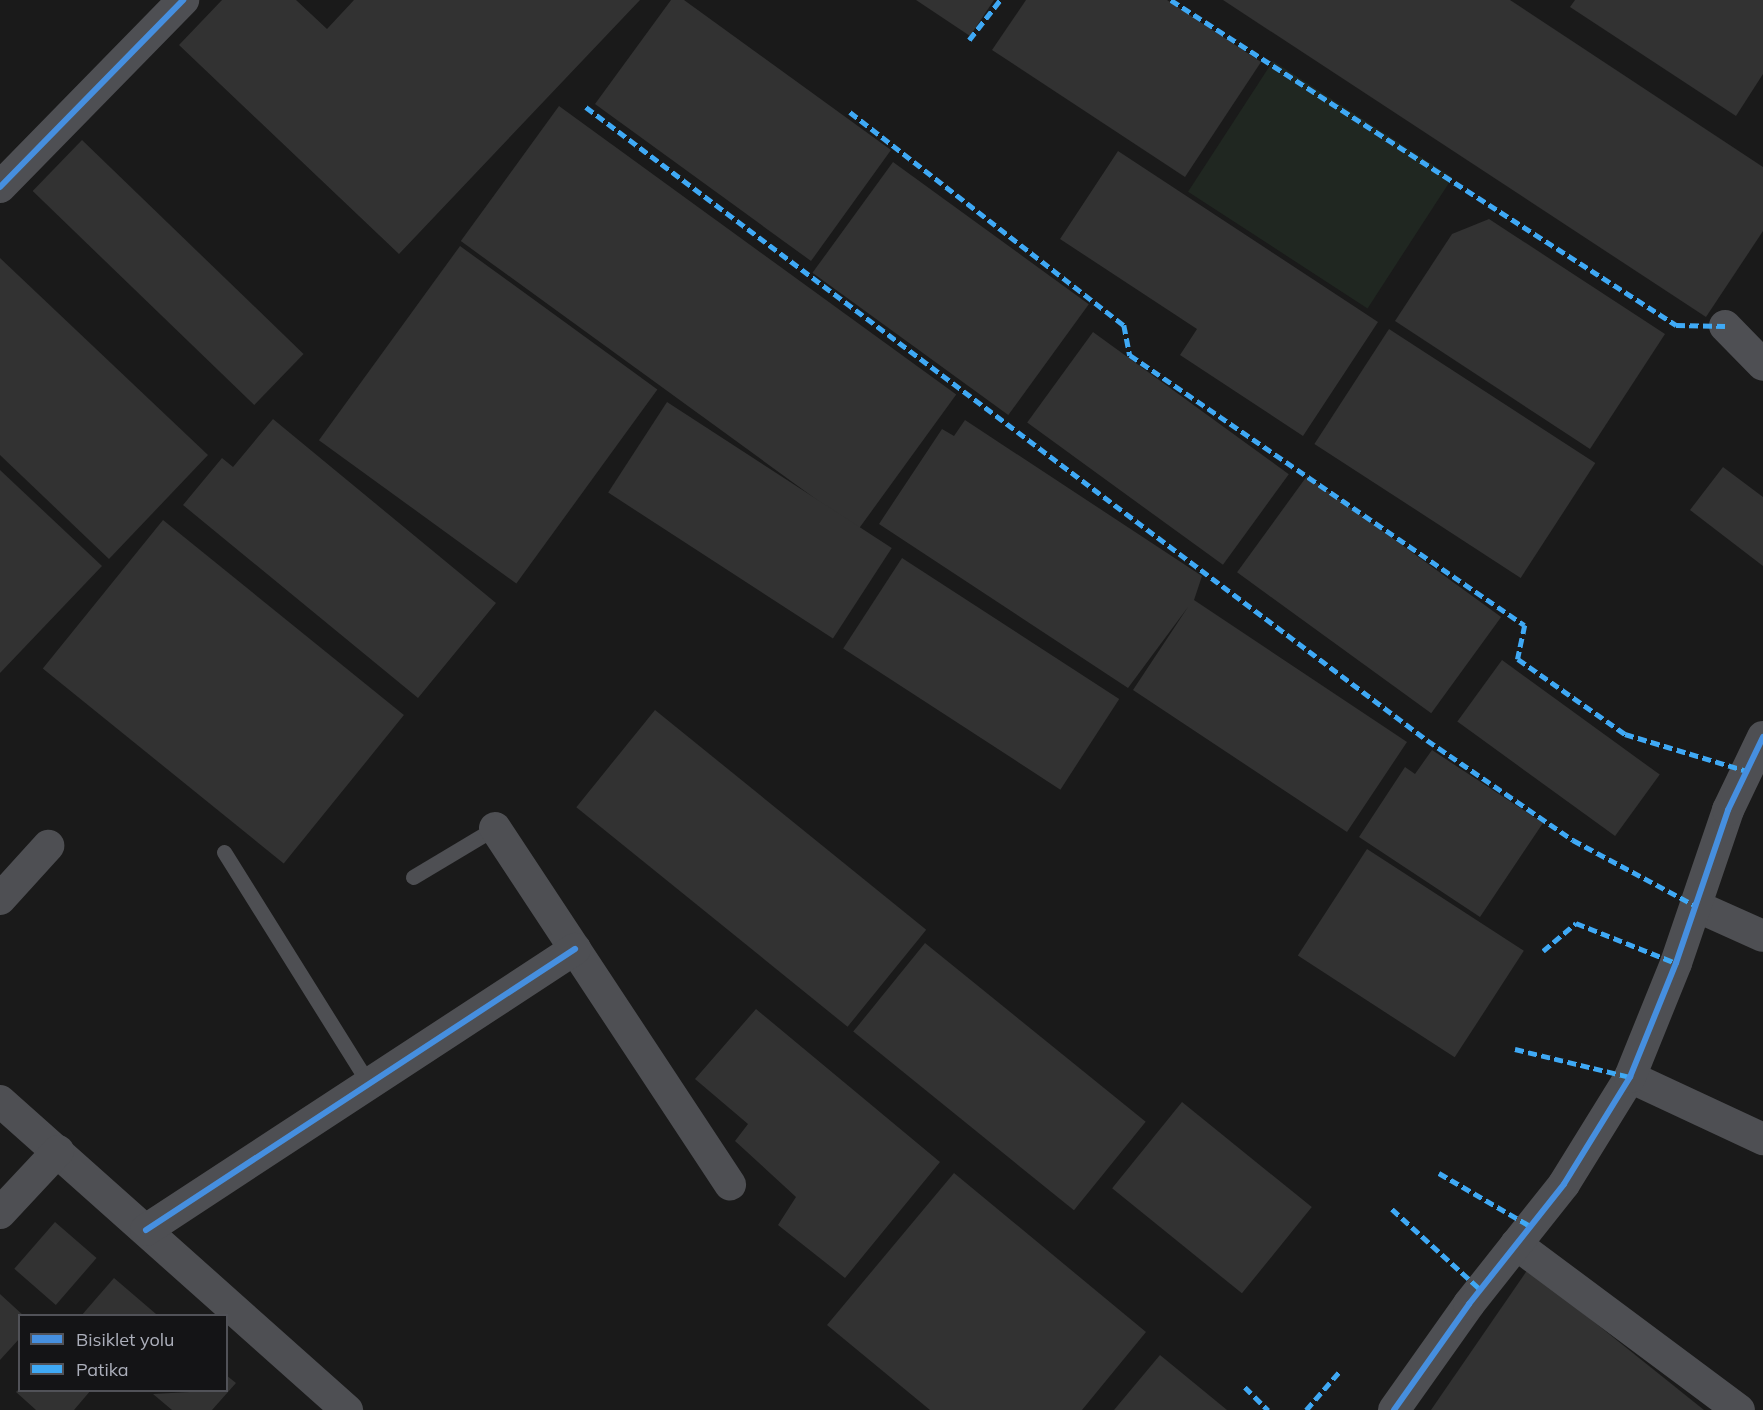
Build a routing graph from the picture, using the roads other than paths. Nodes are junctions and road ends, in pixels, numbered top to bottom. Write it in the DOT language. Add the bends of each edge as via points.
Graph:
graph roads {
  1 [pos="183,0"];
  2 [pos="0,187"];
  3 [pos="1725,326"];
  4 [pos="1763,365"];
  5 [pos="1763,737"];
  6 [pos="495,828"];
  7 [pos="48,846"];
  8 [pos="224,852"];
  9 [pos="413,877"];
  10 [pos="0,899"];
  11 [pos="1696,906"];
  12 [pos="1763,936"];
  13 [pos="575,949"];
  14 [pos="1630,1077"];
  15 [pos="369,1084"];
  16 [pos="0,1101"];
  17 [pos="1763,1139"];
  18 [pos="58,1151"];
  19 [pos="730,1185"];
  20 [pos="0,1213"];
  21 [pos="146,1230"];
  22 [pos="1516,1244"];
  23 [pos="347,1410"];
  24 [pos="1394,1410"];
  25 [pos="1738,1410"];
  1 -- 2 [label="street"];
  3 -- 4 [label="street"];
  5 -- 11 [label="street" via="1728,810"];
  6 -- 9 [label="lane"];
  6 -- 13 [label="street"];
  7 -- 10 [label="street"];
  8 -- 15 [label="lane"];
  11 -- 12 [label="street"];
  11 -- 14 [label="street"];
  13 -- 15 [label="street"];
  13 -- 19 [label="street"];
  14 -- 17 [label="street"];
  14 -- 22 [label="street" via="1564,1184"];
  15 -- 21 [label="street"];
  16 -- 18 [label="street"];
  18 -- 20 [label="street"];
  18 -- 21 [label="street"];
  21 -- 23 [label="street"];
  22 -- 24 [label="street"];
  22 -- 25 [label="street"];
}
